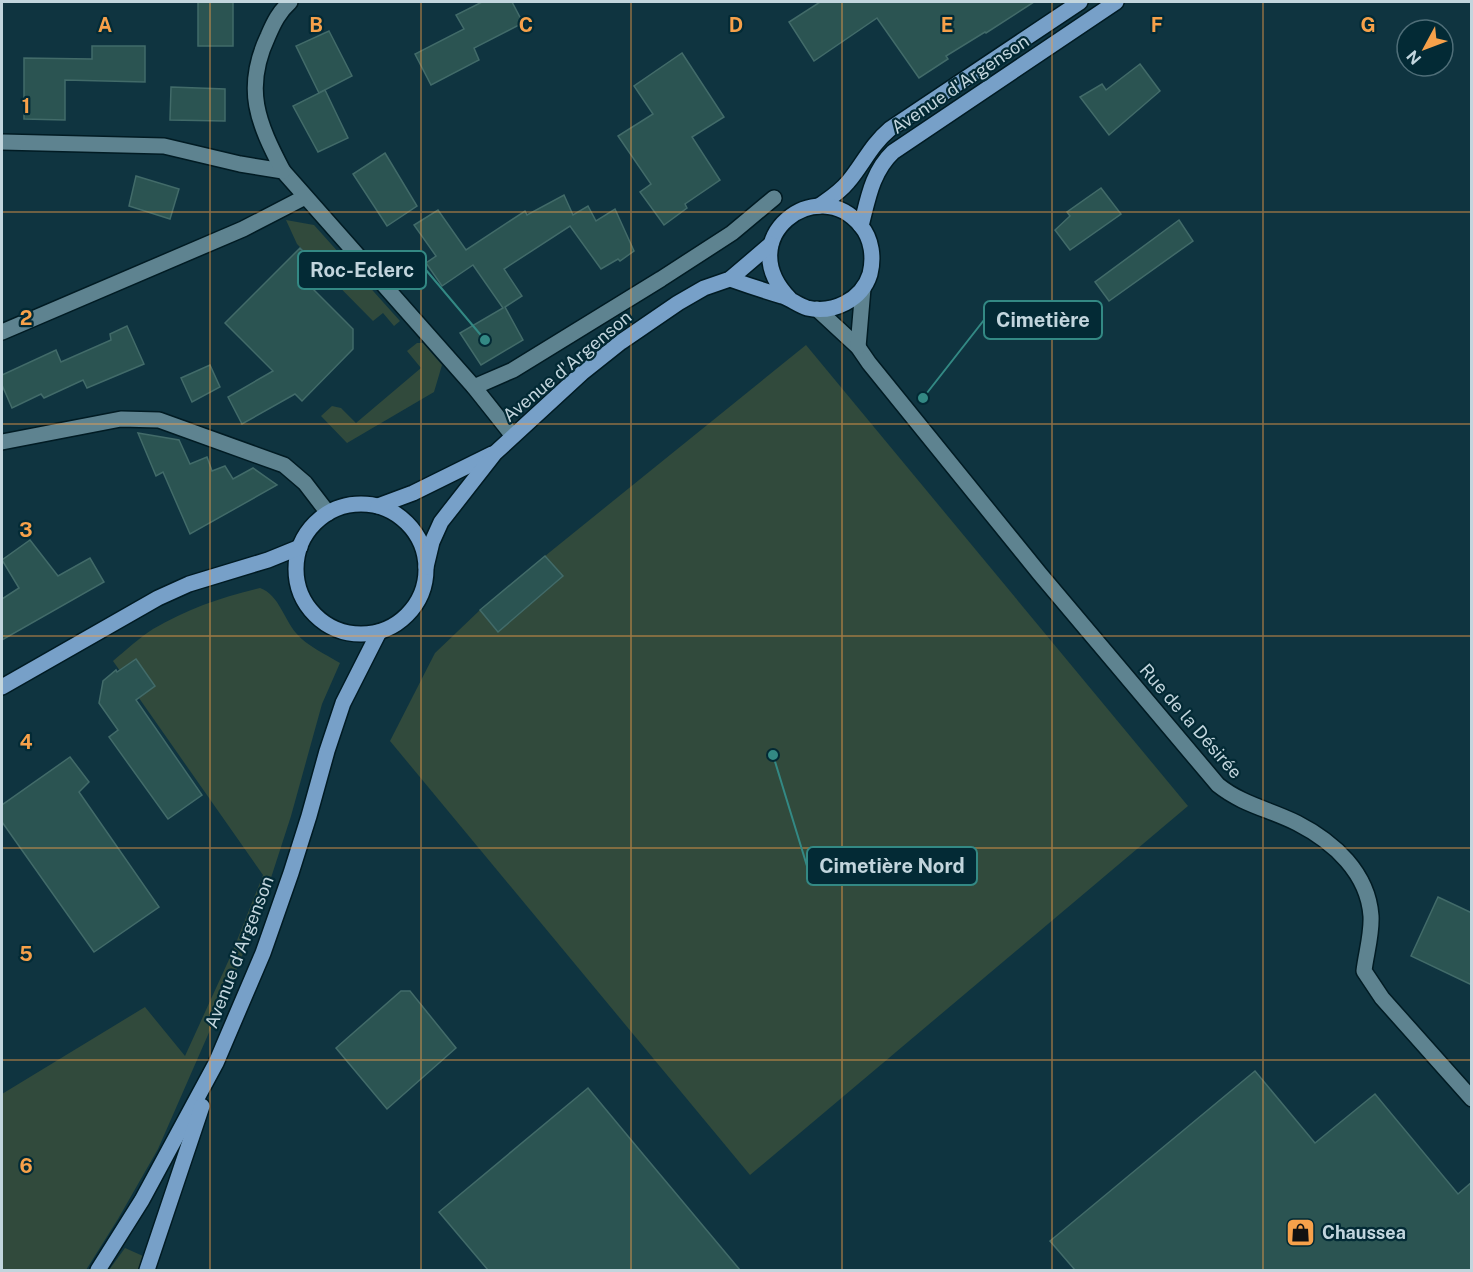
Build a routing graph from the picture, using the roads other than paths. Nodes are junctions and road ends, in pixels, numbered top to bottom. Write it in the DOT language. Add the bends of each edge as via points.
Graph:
graph roads {
  1 [pos="290,2"];
  2 [pos="1080,2"];
  3 [pos="1116,2"];
  4 [pos="2,142"];
  5 [pos="283,171"];
  6 [pos="305,197"];
  7 [pos="774,198"];
  8 [pos="819,206"];
  9 [pos="861,226"];
  10 [pos="771,244"];
  11 [pos="729,279"];
  12 [pos="863,288"];
  13 [pos="790,299"];
  14 [pos="817,309"];
  15 [pos="2,332"];
  16 [pos="858,347"];
  17 [pos="474,387"];
  18 [pos="513,436"];
  19 [pos="2,442"];
  20 [pos="495,453"];
  21 [pos="378,506"];
  22 [pos="328,513"];
  23 [pos="300,547"];
  24 [pos="426,567"];
  25 [pos="379,632"];
  26 [pos="2,687"];
  27 [pos="216,1063"];
  28 [pos="1472,1099"];
  29 [pos="98,1270"];
  30 [pos="147,1270"];
  1 -- 5 [label="street" via="279,12 258,56 254,95 264,134"];
  2 -- 8 [label="main road, Avenue d'Argenson" via="890,129 867,153 848,182"];
  3 -- 9 [label="main road, Avenue d'Argenson" via="894,152 872,183"];
  4 -- 5 [label="street" via="164,146"];
  5 -- 6 [label="street"];
  6 -- 15 [label="street" via="243,229"];
  6 -- 17 [label="street"];
  7 -- 17 [label="street" via="732,233 661,279 513,370"];
  8 -- 9 [label="main road" via="842,211"];
  8 -- 10 [label="main road" via="789,217"];
  9 -- 12 [label="main road" via="872,256"];
  10 -- 11 [label="main road, Avenue d'Argenson"];
  10 -- 13 [label="main road" via="772,274"];
  11 -- 13 [label="main road"];
  11 -- 18 [label="main road, Avenue d'Argenson" via="678,303 621,342"];
  12 -- 14 [label="main road" via="847,302"];
  12 -- 16 [label="street"];
  13 -- 14 [label="main road"];
  14 -- 16 [label="street, Rue de la Désirée"];
  16 -- 28 [label="street, Rue de la Désirée" via="1033,565 1218,785 1234,798 1297,823 1354,867 1369,900 1371,919 1364,971 1382,998"];
  17 -- 18 [label="street"];
  18 -- 20 [label="main road, Avenue d'Argenson"];
  19 -- 22 [label="street" via="121,419 159,420 284,465 305,483"];
  20 -- 21 [label="main road, Avenue d'Argenson"];
  20 -- 24 [label="main road, Avenue d'Argenson" via="441,522"];
  21 -- 22 [label="main road" via="343,506"];
  21 -- 24 [label="main road" via="406,522 423,550"];
  22 -- 23 [label="main road" via="311,528"];
  23 -- 25 [label="main road" via="297,582 313,614 344,632"];
  23 -- 26 [label="main road" via="158,598"];
  24 -- 25 [label="main road" via="423,588 414,607 393,626"];
  25 -- 27 [label="main road, Avenue d'Argenson" via="344,703 263,953"];
  27 -- 29 [label="main road, Avenue d'Argenson" via="142,1200"];
  27 -- 30 [label="main road"];
}
